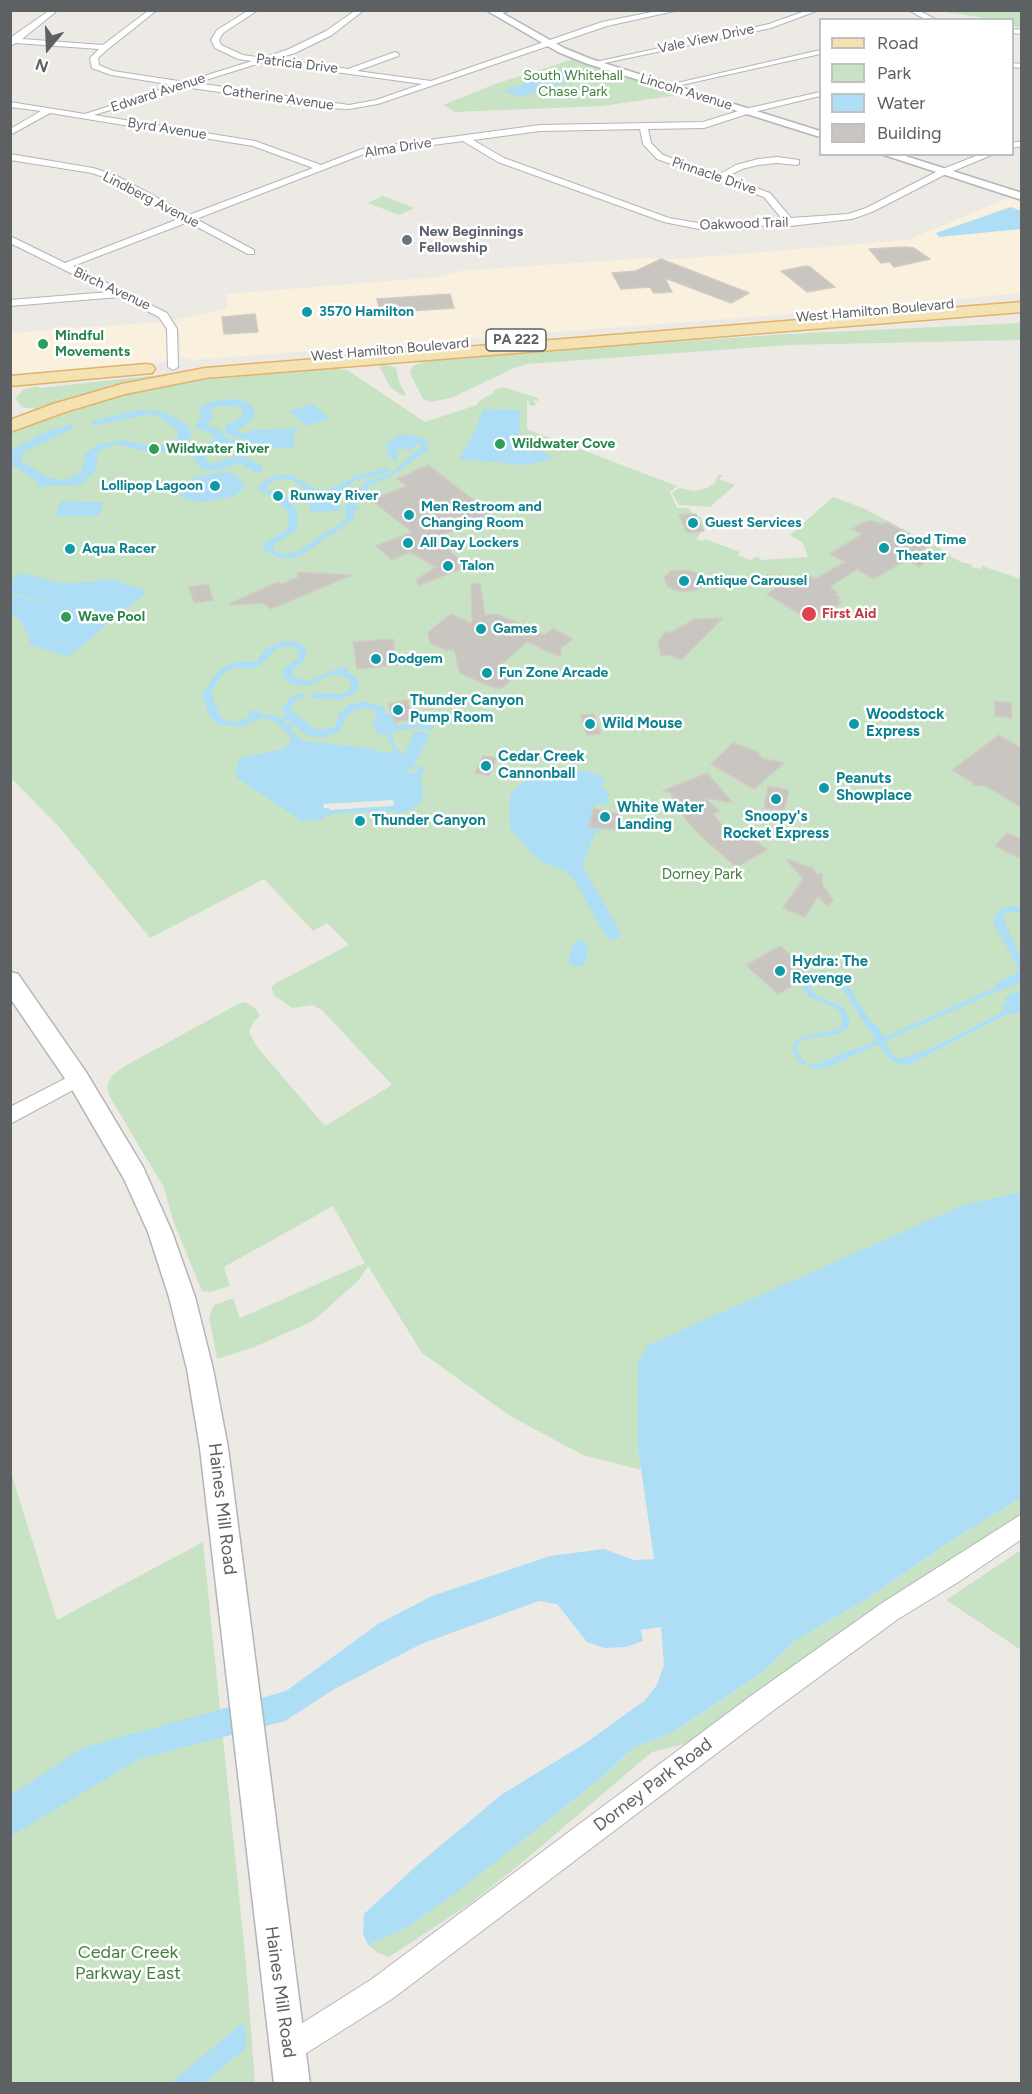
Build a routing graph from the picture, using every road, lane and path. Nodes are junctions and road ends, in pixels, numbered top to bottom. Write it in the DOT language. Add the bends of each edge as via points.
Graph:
graph roads {
  1 [pos="55,10"];
  2 [pos="154,10"];
  3 [pos="255,10"];
  4 [pos="361,10"];
  5 [pos="510,10"];
  6 [pos="676,10"];
  7 [pos="816,10"];
  8 [pos="911,10"];
  9 [pos="493,12"];
  10 [pos="929,18"];
  11 [pos="12,42"];
  12 [pos="550,44"];
  13 [pos="105,47"];
  14 [pos="819,52"];
  15 [pos="394,54"];
  16 [pos="261,60"];
  17 [pos="595,63"];
  18 [pos="349,71"];
  19 [pos="434,83"];
  20 [pos="184,84"];
  21 [pos="668,86"];
  22 [pos="819,94"];
  23 [pos="10,104"];
  24 [pos="50,110"];
  25 [pos="748,111"];
  26 [pos="85,116"];
  27 [pos="644,127"];
  28 [pos="10,133"];
  29 [pos="819,134"];
  30 [pos="465,138"];
  31 [pos="892,156"];
  32 [pos="985,156"];
  33 [pos="10,157"];
  34 [pos="796,162"];
  35 [pos="320,167"];
  36 [pos="943,172"];
  37 [pos="718,178"];
  38 [pos="1022,197"];
  39 [pos="189,219"];
  40 [pos="790,223"];
  41 [pos="10,239"];
  42 [pos="251,252"];
  43 [pos="66,266"];
  44 [pos="124,294"];
  45 [pos="1022,299"];
  46 [pos="10,303"];
  47 [pos="1022,307"];
  48 [pos="173,367"];
  49 [pos="54,377"];
  50 [pos="10,381"];
  51 [pos="13,403"];
  52 [pos="51,411"];
  53 [pos="10,427"];
  54 [pos="10,980"];
  55 [pos="78,1079"];
  56 [pos="10,1116"];
  57 [pos="1022,1526"];
  58 [pos="296,2072"];
  1 -- 11 [label="street"];
  2 -- 13 [label="street"];
  3 -- 16 [label="street, Patricia Drive" via="215,39 227,52"];
  4 -- 16 [label="street, Edward Avenue" via="317,40"];
  5 -- 9 [label="street"];
  6 -- 12 [label="street, Catherine Avenue" via="605,24"];
  7 -- 17 [label="street, Vale View Drive" via="771,26"];
  8 -- 10 [label="street"];
  9 -- 12 [label="street, Lincoln Avenue"];
  11 -- 13 [label="street"];
  12 -- 17 [label="street, Lincoln Avenue"];
  12 -- 19 [label="street, Catherine Avenue"];
  13 -- 20 [label="street, Catherine Avenue" via="93,60 98,68"];
  14 -- 21 [label="street"];
  15 -- 18 [label="street"];
  16 -- 18 [label="street, Patricia Drive"];
  16 -- 20 [label="street, Edward Avenue"];
  17 -- 21 [label="street, Lincoln Avenue"];
  18 -- 19 [label="street, Patricia Drive"];
  19 -- 20 [label="street, Catherine Avenue" via="378,102 349,107"];
  20 -- 26 [label="street, Edward Avenue"];
  21 -- 25 [label="street, Lincoln Avenue"];
  22 -- 25 [label="street, Alma Drive"];
  23 -- 24 [label="street, Byrd Avenue"];
  24 -- 26 [label="street, Byrd Avenue"];
  24 -- 28 [label="street"];
  25 -- 27 [label="street, Alma Drive" via="704,125"];
  25 -- 29 [label="street, Lincoln Avenue"];
  26 -- 35 [label="street, Byrd Avenue" via="255,144"];
  27 -- 30 [label="street, Alma Drive" via="540,128"];
  27 -- 37 [label="street, Pinnacle Drive" via="647,144 660,157"];
  30 -- 35 [label="street, Alma Drive" via="362,152"];
  30 -- 40 [label="street, Oakwood Trail" via="491,156 678,223 723,227"];
  31 -- 36 [label="street"];
  32 -- 36 [label="street, Oakwood Trail"];
  33 -- 39 [label="street, Lindberg Avenue" via="102,174"];
  34 -- 37 [label="street" via="758,162"];
  35 -- 39 [label="street, Alma Drive"];
  36 -- 38 [label="street"];
  36 -- 40 [label="street, Oakwood Trail" via="860,214"];
  37 -- 40 [label="street, Pinnacle Drive" via="767,195"];
  39 -- 42 [label="street, Lindberg Avenue"];
  39 -- 43 [label="street, Alma Drive"];
  41 -- 43 [label="street, Birch Avenue"];
  43 -- 44 [label="street, Birch Avenue"];
  44 -- 46 [label="street"];
  44 -- 48 [label="street, Birch Avenue" via="155,309 169,321"];
  45 -- 48 [label="main road, West Hamilton Boulevard / PA 222"];
  47 -- 52 [label="main road, West Hamilton Boulevard / PA 222" via="228,370 148,383"];
  48 -- 49 [label="main road, West Hamilton Boulevard / PA 222"];
  49 -- 50 [label="main road, West Hamilton Boulevard / PA 222"];
  49 -- 51 [label="main road" via="23,387 14,393"];
  51 -- 52 [label="main road" via="33,412"];
  52 -- 53 [label="main road, PA 222"];
  54 -- 55 [label="street, Haines Mill Road"];
  55 -- 56 [label="street"];
  55 -- 58 [label="street, Haines Mill Road" via="134,1174 160,1232 200,1369 214,1448 250,1750"];
  57 -- 58 [label="street, Dorney Park Road" via="890,1611 761,1704 382,1989"];
}
